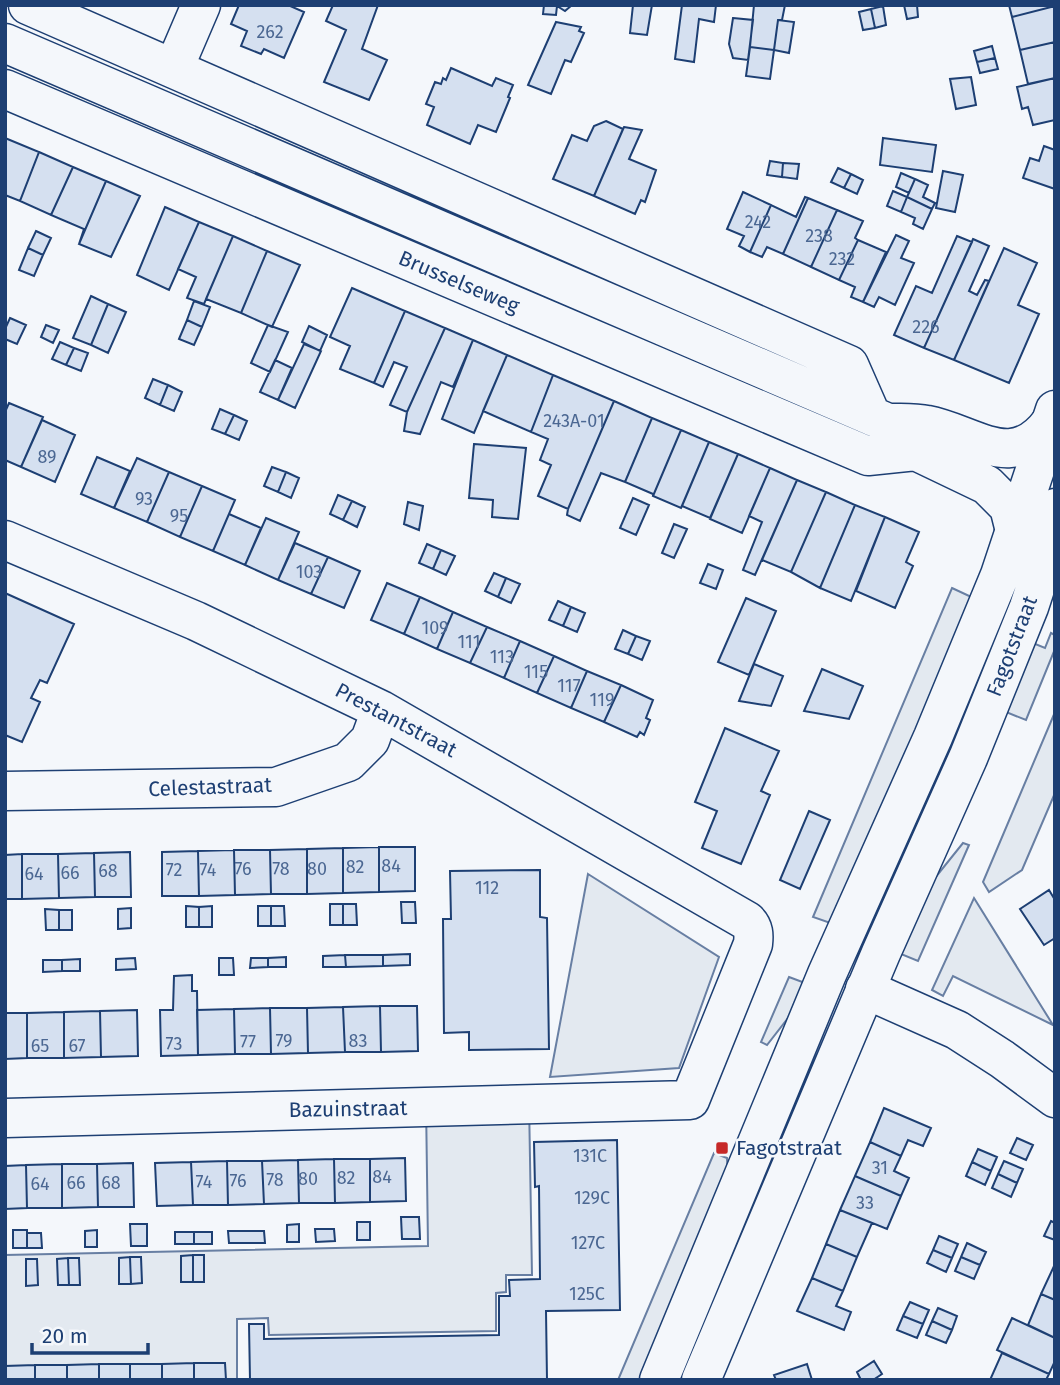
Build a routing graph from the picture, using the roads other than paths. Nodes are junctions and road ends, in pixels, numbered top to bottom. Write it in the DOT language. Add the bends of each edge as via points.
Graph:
graph roads {
  1 [pos="28,5"];
  2 [pos="201,5"];
  3 [pos="5,43"];
  4 [pos="174,68"];
  5 [pos="5,89"];
  6 [pos="1053,416"];
  7 [pos="879,419"];
  8 [pos="916,451"];
  9 [pos="1055,508"];
  10 [pos="1055,528"];
  11 [pos="1015,531"];
  12 [pos="5,540"];
  13 [pos="1045,579"];
  14 [pos="382,710"];
  15 [pos="5,791"];
  16 [pos="865,989"];
  17 [pos="1055,1098"];
  18 [pos="690,1100"];
  19 [pos="5,1118"];
  20 [pos="659,1380"];
  21 [pos="701,1380"];
  1 -- 4 [label="street, Brusselseweg"];
  2 -- 4 [label="street"];
  3 -- 7 [label="street, Brusselseweg"];
  4 -- 7 [label="street, Brusselseweg" via="849,365"];
  5 -- 8 [label="street, Brusselseweg" via="869,456"];
  6 -- 7 [label="street, Brusselseweg" via="1032,441 1001,449 926,425"];
  6 -- 11 [label="street, Fagotstraat"];
  7 -- 8 [label="street, Brusselseweg"];
  8 -- 11 [label="street, Brusselseweg" via="987,485 1009,507"];
  9 -- 11 [label="street" via="1036,514"];
  10 -- 13 [label="street, Fagotstraat"];
  11 -- 20 [label="street, Fagotstraat" via="938,725 827,974"];
  12 -- 14 [label="street, Prestantstraat" via="196,621"];
  13 -- 16 [label="street, Fagotstraat"];
  14 -- 15 [label="street, Celestastraat" via="370,740 348,762 276,787"];
  14 -- 18 [label="street, Prestantstraat" via="747,921 753,930 753,944"];
  16 -- 17 [label="street" via="957,1030"];
  16 -- 21 [label="street, Fagotstraat"];
  18 -- 19 [label="street, Bazuinstraat"];
}
